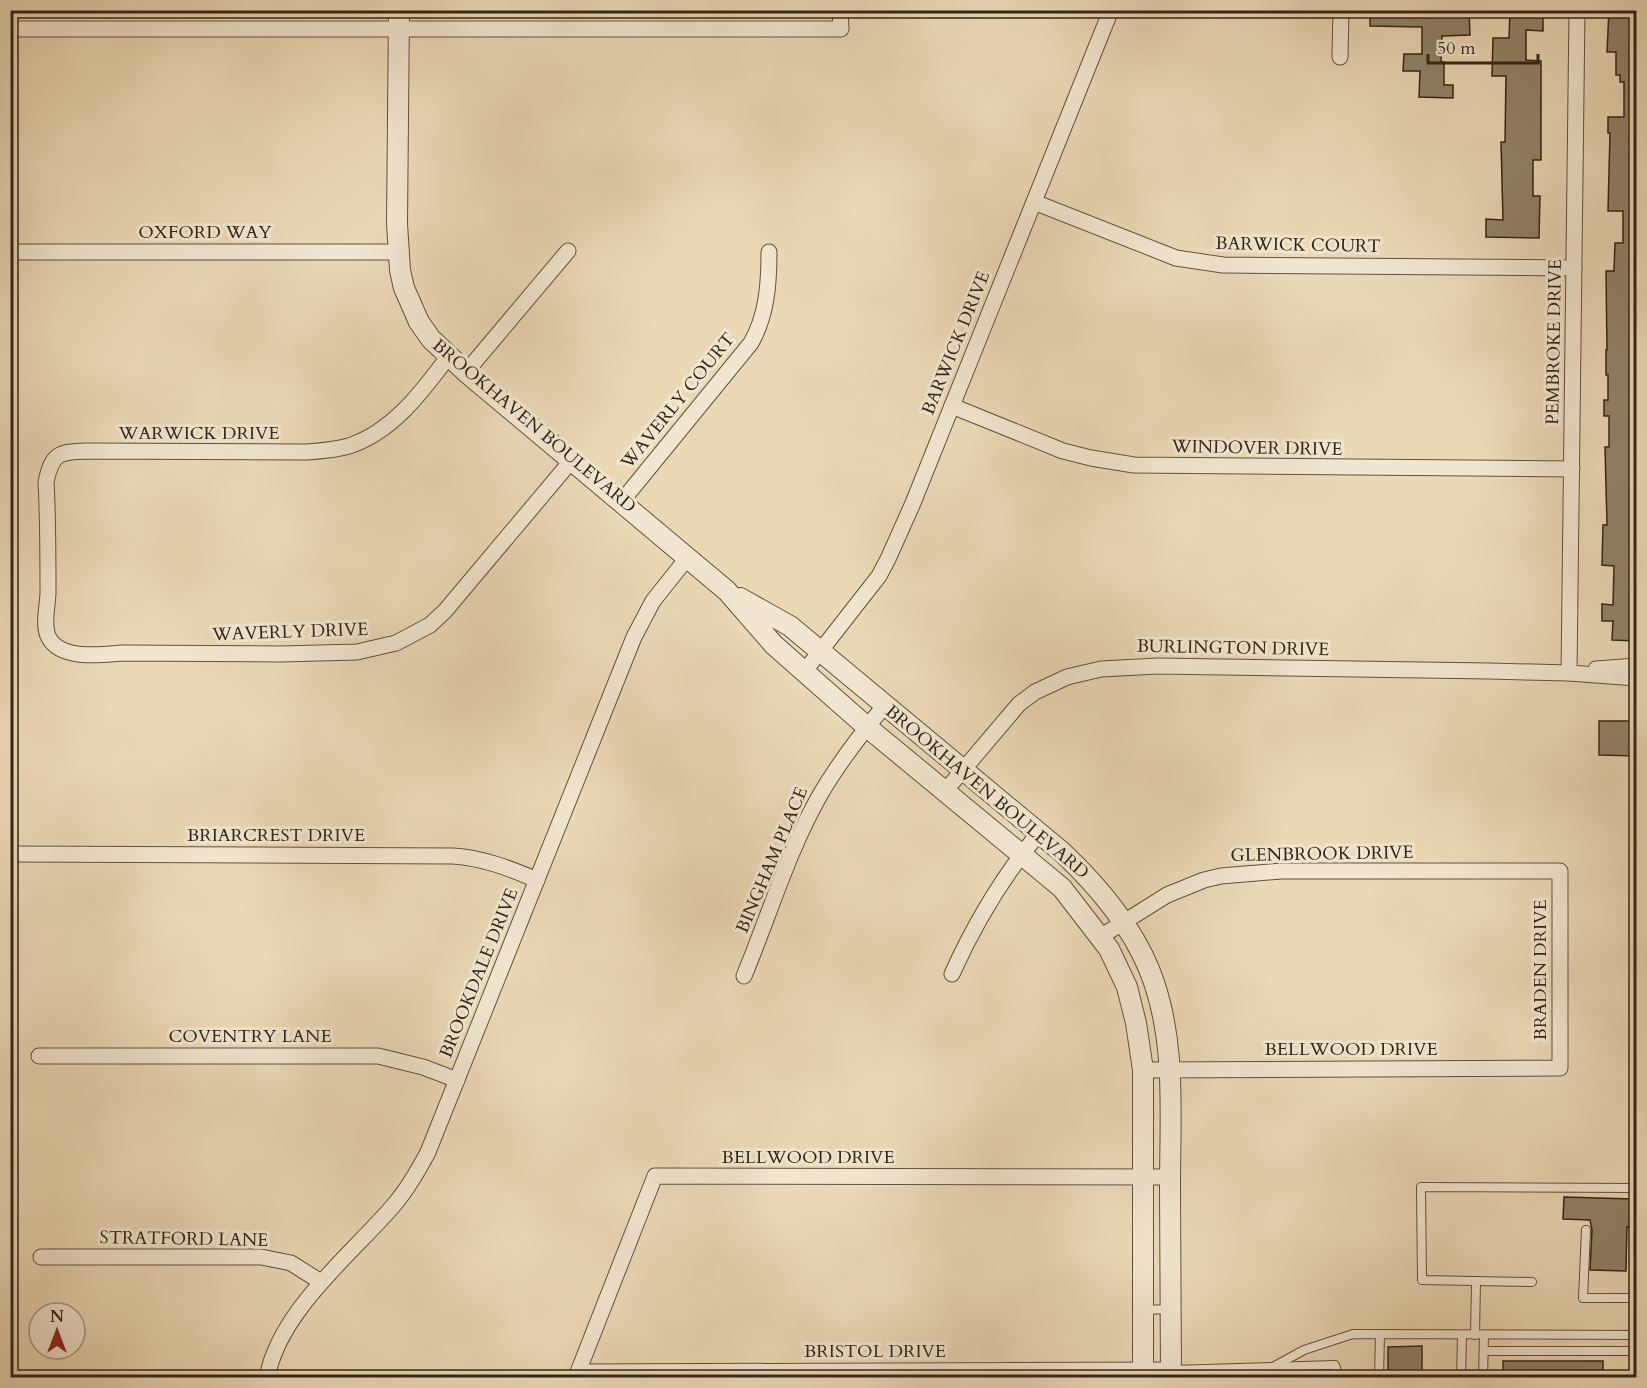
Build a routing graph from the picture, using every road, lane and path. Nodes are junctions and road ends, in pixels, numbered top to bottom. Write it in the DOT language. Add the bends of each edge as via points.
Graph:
graph roads {
  1 [pos="840,10"];
  2 [pos="1111,10"];
  3 [pos="1341,10"];
  4 [pos="1577,10"];
  5 [pos="399,20"];
  6 [pos="10,29"];
  7 [pos="1340,57"];
  8 [pos="1034,202"];
  9 [pos="568,251"];
  10 [pos="10,252"];
  11 [pos="399,252"];
  12 [pos="769,252"];
  13 [pos="1574,268"];
  14 [pos="448,357"];
  15 [pos="466,372"];
  16 [pos="952,406"];
  17 [pos="572,460"];
  18 [pos="1572,469"];
  19 [pos="622,501"];
  20 [pos="688,557"];
  21 [pos="728,591"];
  22 [pos="48,595"];
  23 [pos="820,651"];
  24 [pos="1636,666"];
  25 [pos="804,672"];
  26 [pos="1569,673"];
  27 [pos="1636,678"];
  28 [pos="885,705"];
  29 [pos="867,727"];
  30 [pos="963,769"];
  31 [pos="946,790"];
  32 [pos="1039,833"];
  33 [pos="10,854"];
  34 [pos="1021,854"];
  35 [pos="1560,872"];
  36 [pos="537,880"];
  37 [pos="1123,922"];
  38 [pos="1100,937"];
  39 [pos="952,974"];
  40 [pos="744,976"];
  41 [pos="39,1056"];
  42 [pos="1560,1068"];
  43 [pos="1170,1069"];
  44 [pos="1143,1070"];
  45 [pos="457,1080"];
  46 [pos="1170,1177"];
  47 [pos="1144,1178"];
  48 [pos="1636,1188"];
  49 [pos="1586,1230"];
  50 [pos="41,1257"];
  51 [pos="1476,1281"];
  52 [pos="321,1282"];
  53 [pos="1532,1282"];
  54 [pos="1635,1297"];
  55 [pos="1171,1309"];
  56 [pos="1144,1310"];
  57 [pos="1380,1334"];
  58 [pos="1462,1335"];
  59 [pos="1475,1335"];
  60 [pos="1484,1335"];
  61 [pos="1636,1335"];
  62 [pos="1484,1351"];
  63 [pos="1635,1351"];
  64 [pos="1273,1367"];
  65 [pos="578,1372"];
  66 [pos="1213,1373"];
  67 [pos="1143,1374"];
  68 [pos="1171,1374"];
  69 [pos="267,1377"];
  70 [pos="1339,1377"];
  71 [pos="1379,1377"];
  72 [pos="1461,1377"];
  73 [pos="1483,1377"];
  74 [pos="1635,1377"];
  1 -- 5 [label="street" via="841,28"];
  2 -- 8 [label="street, BARWICK DRIVE"];
  3 -- 7 [label="street"];
  4 -- 13 [label="street, PEMBROKE DRIVE"];
  5 -- 6 [label="street"];
  5 -- 11 [label="street, BROOKHAVEN BOULEVARD"];
  8 -- 13 [label="street, BARWICK COURT" via="1192,262"];
  8 -- 16 [label="street, BARWICK DRIVE"];
  9 -- 15 [label="street"];
  10 -- 11 [label="street, OXFORD WAY"];
  11 -- 14 [label="street, BROOKHAVEN BOULEVARD" via="411,305 431,339"];
  12 -- 19 [label="street, WAVERLY COURT" via="762,320 752,343"];
  13 -- 18 [label="street, PEMBROKE DRIVE"];
  14 -- 15 [label="street, BROOKHAVEN BOULEVARD"];
  14 -- 22 [label="street, WARWICK DRIVE" via="399,415 349,446 307,452 87,451 56,456 46,482"];
  15 -- 17 [label="street, BROOKHAVEN BOULEVARD"];
  16 -- 18 [label="street, WINDOVER DRIVE" via="1063,451 1134,465"];
  16 -- 23 [label="street, BARWICK DRIVE" via="888,559"];
  17 -- 19 [label="street, BROOKHAVEN BOULEVARD"];
  17 -- 22 [label="street, WAVERLY DRIVE" via="430,625 379,648 337,654 77,654 48,637"];
  18 -- 26 [label="street, PEMBROKE DRIVE"];
  19 -- 20 [label="street, BROOKHAVEN BOULEVARD"];
  20 -- 21 [label="street, BROOKHAVEN BOULEVARD"];
  20 -- 36 [label="street, BROOKDALE DRIVE" via="653,601 634,637"];
  21 -- 23 [label="street, BROOKHAVEN BOULEVARD" via="790,626"];
  21 -- 25 [label="street, BROOKHAVEN BOULEVARD" via="774,645"];
  23 -- 25 [label="street, BARWICK DRIVE"];
  23 -- 28 [label="street, BROOKHAVEN BOULEVARD"];
  24 -- 26 [label="street, BURLINGTON DRIVE"];
  25 -- 29 [label="street, BROOKHAVEN BOULEVARD"];
  26 -- 27 [label="street, BURLINGTON DRIVE"];
  26 -- 30 [label="street, BURLINGTON DRIVE" via="1158,666 1101,669 1067,677 1035,692 1019,704"];
  28 -- 29 [label="street, BINGHAM PLACE"];
  28 -- 30 [label="street, BROOKHAVEN BOULEVARD"];
  29 -- 31 [label="street, BROOKHAVEN BOULEVARD"];
  29 -- 40 [label="street, BINGHAM PLACE" via="835,770 804,827"];
  30 -- 31 [label="street, BURLINGTON DRIVE"];
  30 -- 32 [label="street, BROOKHAVEN BOULEVARD"];
  31 -- 34 [label="street, BROOKHAVEN BOULEVARD"];
  32 -- 34 [label="street"];
  32 -- 37 [label="street, BROOKHAVEN BOULEVARD" via="1083,872"];
  33 -- 36 [label="street, BRIARCREST DRIVE" via="453,856 473,857"];
  34 -- 38 [label="street, BROOKHAVEN BOULEVARD" via="1062,888"];
  34 -- 39 [label="street" via="989,900"];
  35 -- 37 [label="street, GLENBROOK DRIVE" via="1240,874 1185,887"];
  35 -- 42 [label="street, BRADEN DRIVE"];
  36 -- 45 [label="street, BROOKDALE DRIVE"];
  37 -- 38 [label="street, GLENBROOK DRIVE"];
  37 -- 43 [label="street, BROOKHAVEN BOULEVARD" via="1149,968 1165,1029"];
  38 -- 44 [label="street, BROOKHAVEN BOULEVARD" via="1127,987"];
  41 -- 45 [label="street, COVENTRY LANE" via="378,1056 423,1066"];
  42 -- 43 [label="street, BELLWOOD DRIVE"];
  43 -- 44 [label="street, BELLWOOD DRIVE"];
  43 -- 46 [label="street, BROOKHAVEN BOULEVARD"];
  44 -- 47 [label="street, BROOKHAVEN BOULEVARD"];
  45 -- 52 [label="street, BROOKDALE DRIVE" via="428,1152 407,1188"];
  46 -- 47 [label="street, BELLWOOD DRIVE"];
  46 -- 55 [label="street, BROOKHAVEN BOULEVARD"];
  47 -- 56 [label="street, BROOKHAVEN BOULEVARD"];
  47 -- 65 [label="street, BELLWOOD DRIVE" via="656,1176"];
  48 -- 51 [label="lane" via="1421,1188 1422,1280"];
  49 -- 54 [label="lane" via="1582,1298"];
  50 -- 52 [label="street, STRATFORD LANE" via="261,1257 291,1263"];
  51 -- 53 [label="lane"];
  51 -- 59 [label="lane"];
  52 -- 69 [label="street, BROOKDALE DRIVE" via="283,1335"];
  54 -- 61 [label="lane"];
  55 -- 56 [label="lane"];
  55 -- 68 [label="street, BROOKHAVEN BOULEVARD"];
  56 -- 67 [label="street, BROOKHAVEN BOULEVARD"];
  57 -- 58 [label="lane"];
  57 -- 64 [label="lane" via="1353,1334 1304,1350"];
  57 -- 71 [label="lane"];
  58 -- 59 [label="lane"];
  58 -- 72 [label="lane"];
  59 -- 60 [label="lane"];
  60 -- 61 [label="lane"];
  60 -- 62 [label="lane"];
  61 -- 63 [label="lane"];
  62 -- 63 [label="lane"];
  62 -- 73 [label="lane"];
  63 -- 74 [label="lane"];
  64 -- 66 [label="lane"];
  64 -- 70 [label="lane" via="1335,1365"];
  65 -- 67 [label="street, BRISTOL DRIVE"];
  66 -- 68 [label="lane"];
  67 -- 68 [label="street, BRISTOL DRIVE"];
}
